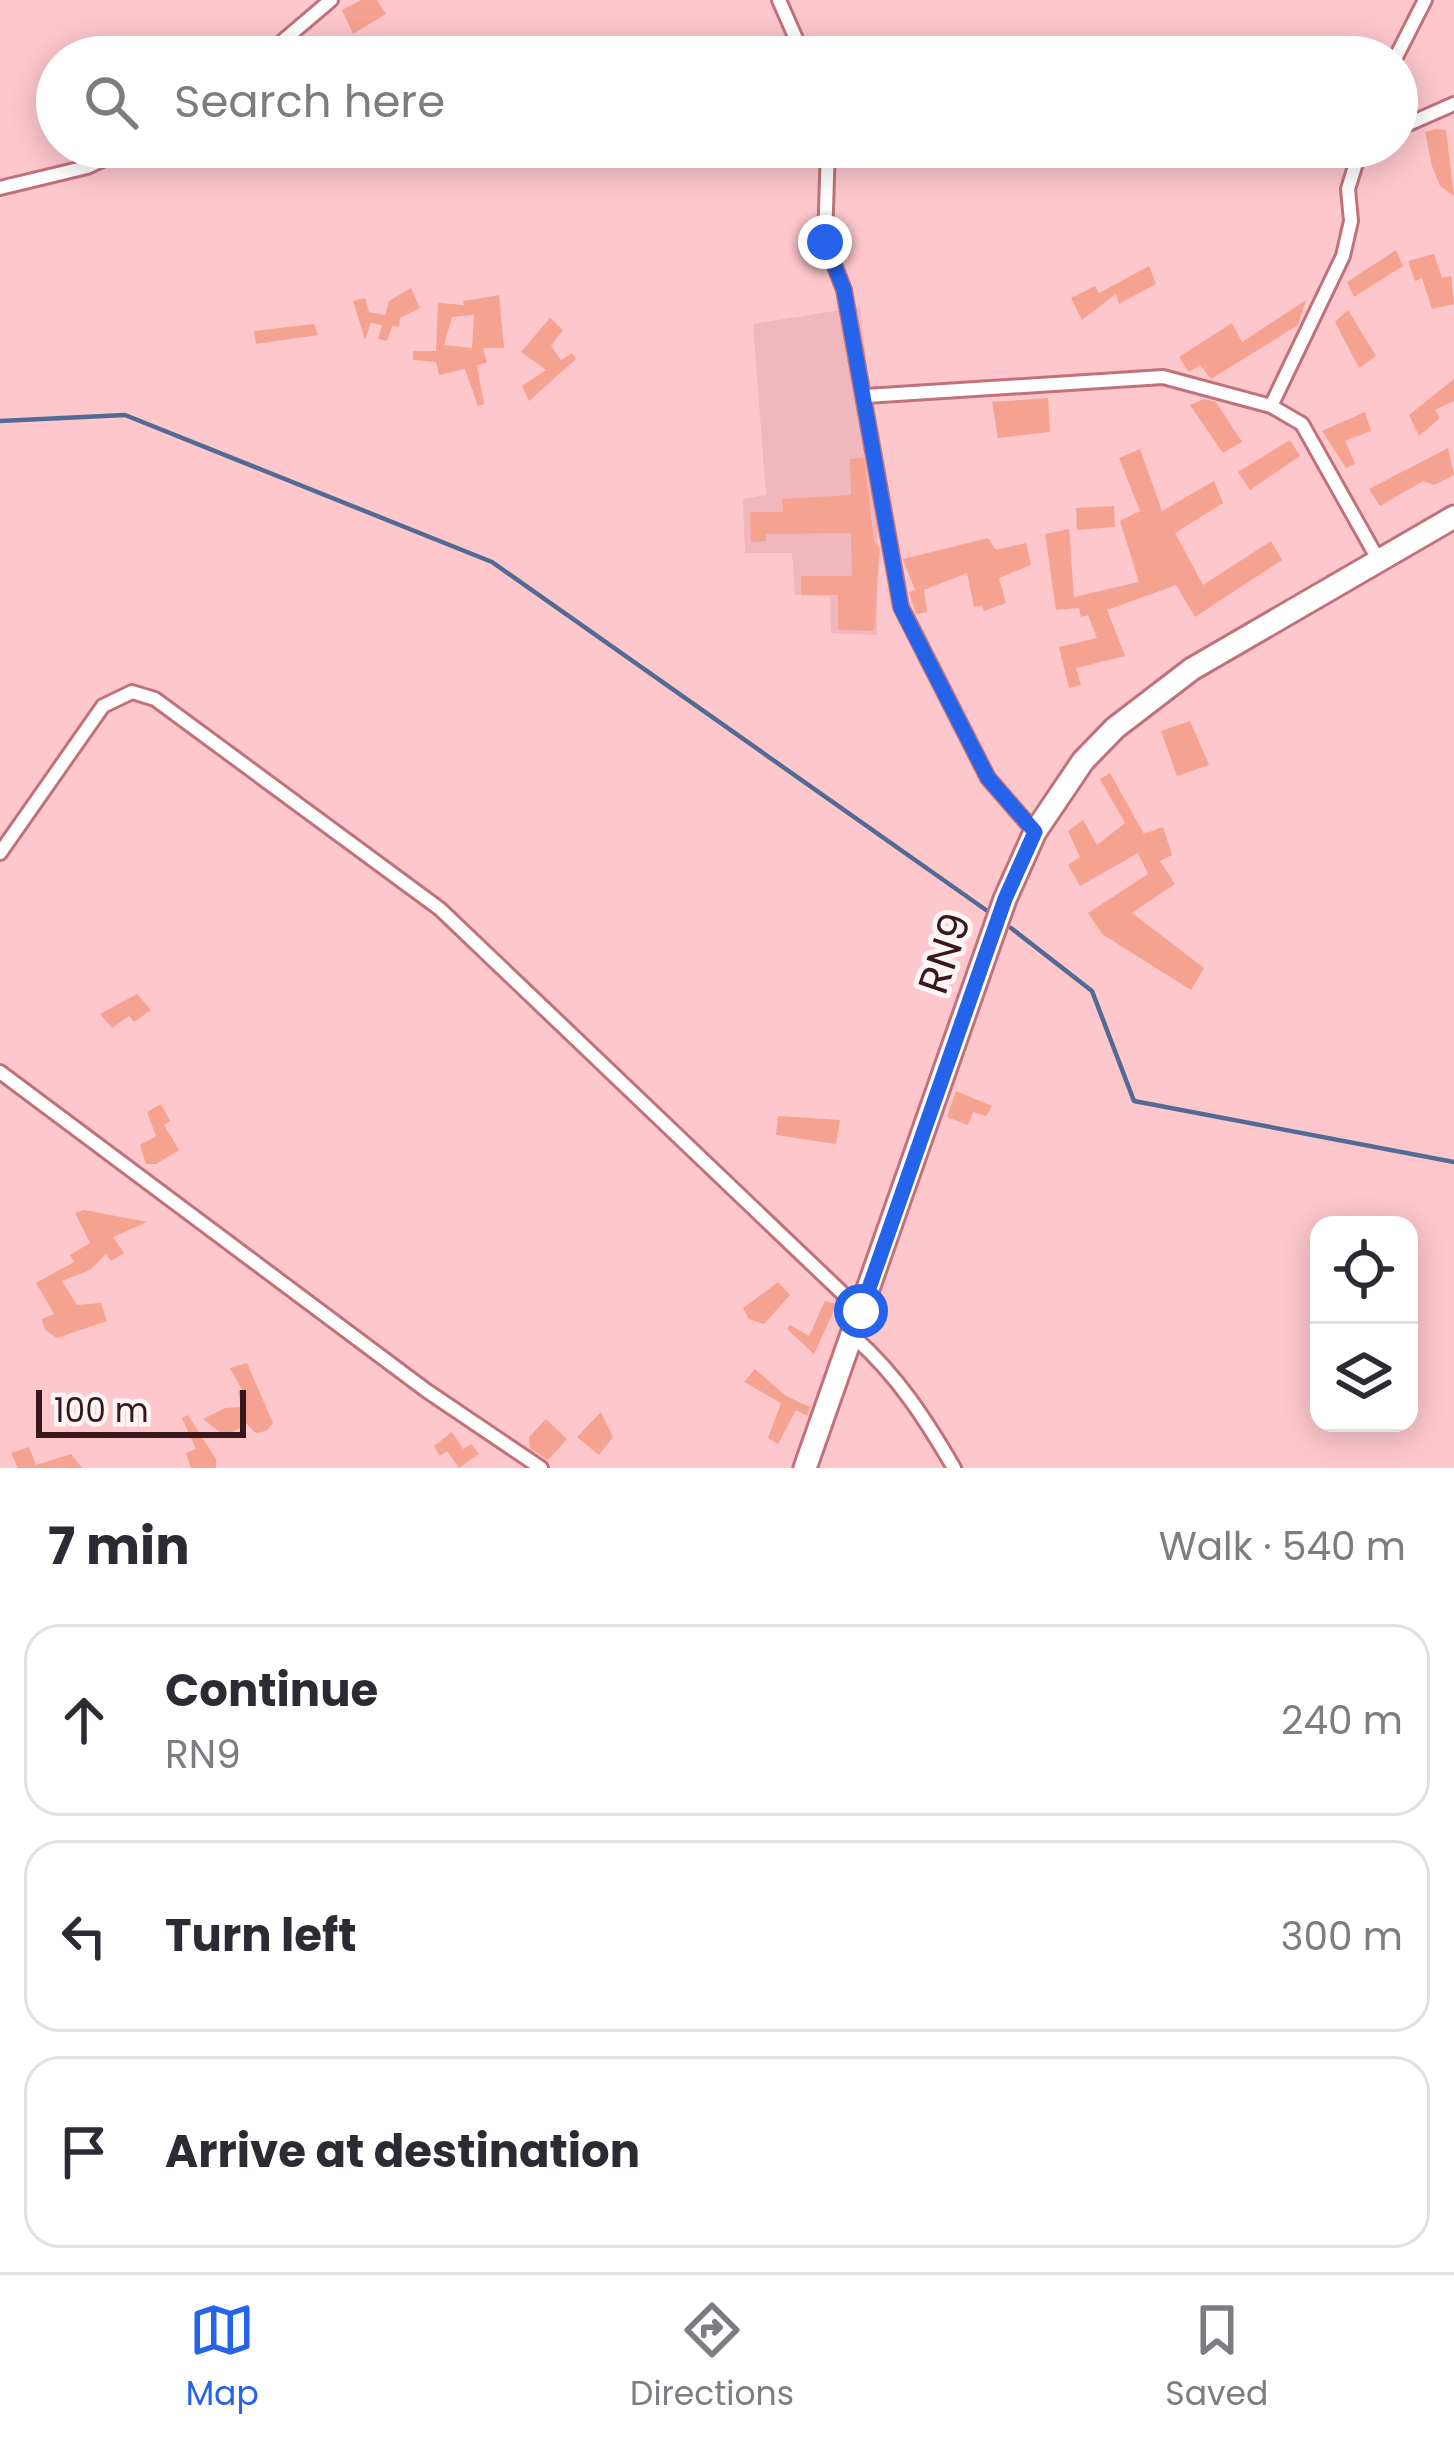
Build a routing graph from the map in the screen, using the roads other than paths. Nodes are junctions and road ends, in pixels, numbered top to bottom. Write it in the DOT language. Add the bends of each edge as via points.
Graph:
graph roads {
  1 [pos="331,0"];
  2 [pos="779,0"];
  3 [pos="1425,0"];
  4 [pos="289,36"];
  5 [pos="795,36"];
  6 [pos="1407,36"];
  7 [pos="1454,104"];
  8 [pos="1418,120"];
  9 [pos="83,168"];
  10 [pos="827,168"];
  11 [pos="1354,168"];
  12 [pos="0,188"];
  13 [pos="866,396"];
  14 [pos="1271,406"];
  15 [pos="1454,517"];
  16 [pos="1379,561"];
  17 [pos="1035,832"];
  18 [pos="0,853"];
  19 [pos="0,1072"];
  20 [pos="861,1311"];
  21 [pos="855,1338"];
  22 [pos="541,1468"];
  23 [pos="805,1468"];
  24 [pos="954,1468"];
  1 -- 4 [label="street"];
  2 -- 5 [label="street"];
  3 -- 6 [label="street"];
  7 -- 8 [label="street"];
  9 -- 12 [label="street"];
  10 -- 13 [label="street" via="825,242 844,290"];
  11 -- 14 [label="street" via="1343,256"];
  13 -- 14 [label="street" via="1163,377"];
  13 -- 17 [label="street" via="901,608 988,778"];
  14 -- 16 [label="street" via="1302,424"];
  15 -- 16 [label="main road, RN9"];
  16 -- 17 [label="main road, RN9" via="1149,700 1083,761"];
  17 -- 20 [label="main road, RN9"];
  18 -- 20 [label="street" via="103,706 122,693 155,699 440,909"];
  19 -- 22 [label="street"];
  20 -- 21 [label="main road, RN9"];
  21 -- 23 [label="main road, RN9"];
  21 -- 24 [label="street" via="922,1415"];
}
